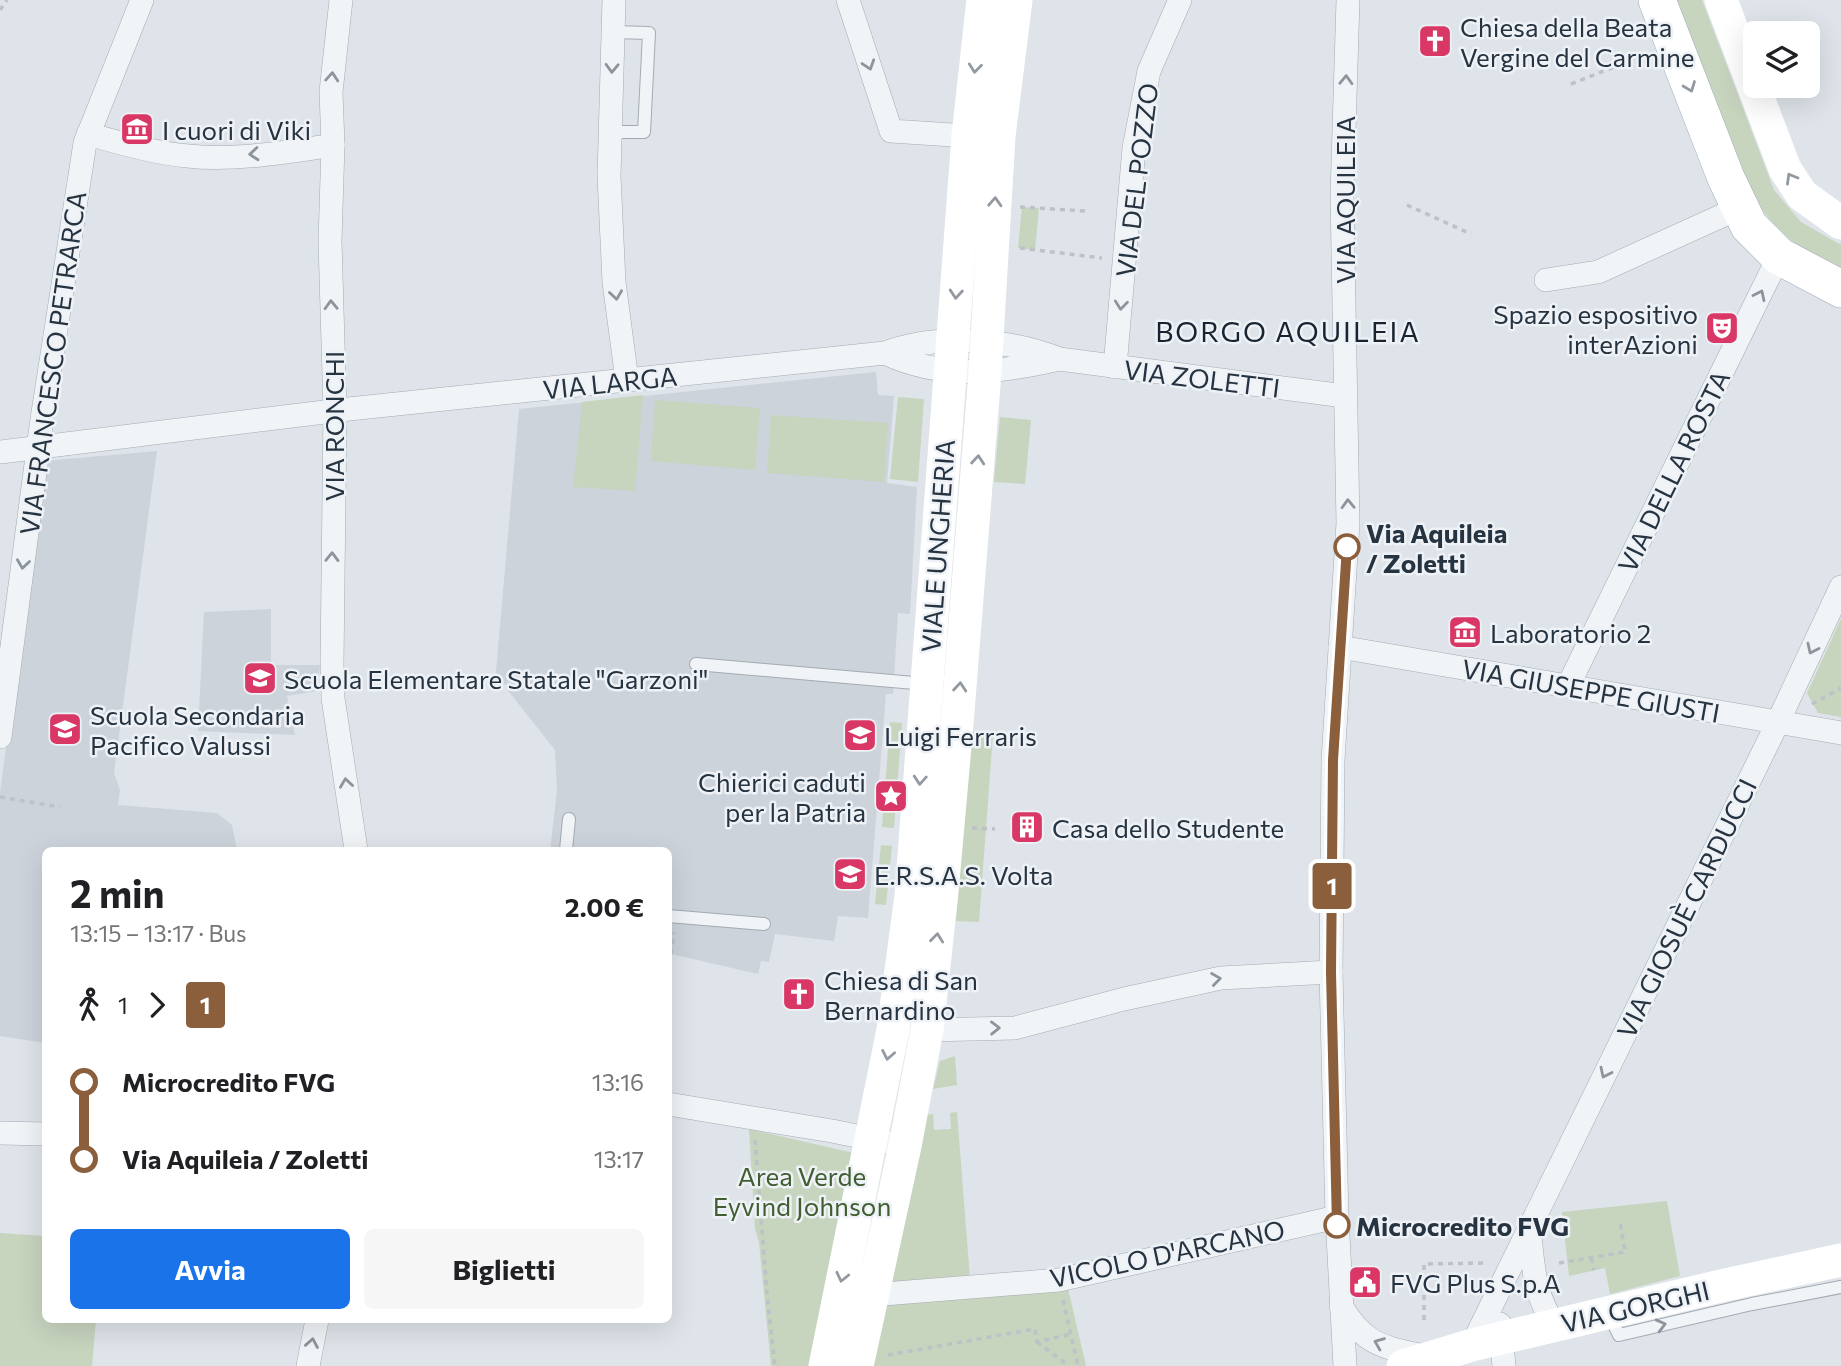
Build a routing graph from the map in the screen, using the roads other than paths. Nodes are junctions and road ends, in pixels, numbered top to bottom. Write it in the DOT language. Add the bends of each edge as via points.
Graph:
graph roads {
  1 [pos="142,0"];
  2 [pos="341,0"];
  3 [pos="614,0"];
  4 [pos="848,0"];
  5 [pos="983,0"];
  6 [pos="1017,0"];
  7 [pos="1180,0"];
  8 [pos="1348,0"];
  9 [pos="1657,0"];
  10 [pos="1721,0"];
  11 [pos="613,32"];
  12 [pos="610,132"];
  13 [pos="88,134"];
  14 [pos="968,136"];
  15 [pos="333,145"];
  16 [pos="1739,208"];
  17 [pos="1841,223"];
  18 [pos="1779,256"];
  19 [pos="1546,280"];
  20 [pos="1841,289"];
  21 [pos="951,356"];
  22 [pos="986,358"];
  23 [pos="1115,367"];
  24 [pos="627,380"];
  25 [pos="1345,396"];
  26 [pos="335,411"];
  27 [pos="38,448"];
  28 [pos="0,452"];
  29 [pos="1841,587"];
  30 [pos="1340,647"];
  31 [pos="696,664"];
  32 [pos="927,684"];
  33 [pos="1568,686"];
  34 [pos="1778,722"];
  35 [pos="924,723"];
  36 [pos="957,724"];
  37 [pos="1841,733"];
  38 [pos="0,737"];
  39 [pos="569,819"];
  40 [pos="356,847"];
  41 [pos="566,847"];
  42 [pos="672,917"];
  43 [pos="764,924"];
  44 [pos="1331,972"];
  45 [pos="926,1030"];
  46 [pos="672,1105"];
  47 [pos="0,1133"];
  48 [pos="42,1134"];
  49 [pos="872,1140"];
  50 [pos="905,1146"];
  51 [pos="1337,1217"];
  52 [pos="1529,1228"];
  53 [pos="1841,1260"];
  54 [pos="1841,1287"];
  55 [pos="871,1294"];
  56 [pos="1341,1306"];
  57 [pos="1608,1313"];
  58 [pos="316,1323"];
  59 [pos="1555,1326"];
  60 [pos="1492,1350"];
  61 [pos="1417,1362"];
  62 [pos="858,1363"];
  63 [pos="308,1366"];
  64 [pos="824,1366"];
  65 [pos="1345,1366"];
  1 -- 13 [label="street, VIA FRANCESCO PETRARCA"];
  15 -- 2 [label="street, VIA RONCHI, one-way" via="331,92"];
  3 -- 11 [label="street"];
  4 -- 14 [label="street, one-way" via="891,131"];
  5 -- 14 [label="street, VIALE UNGHERIA, one-way"];
  22 -- 6 [label="street, VIALE UNGHERIA, one-way" via="999,136"];
  7 -- 23 [label="street, VIA DEL POZZO, one-way" via="1149,71 1134,148"];
  25 -- 8 [label="street, VIA AQUILEIA, one-way" via="1342,195"];
  9 -- 16 [label="main road, one-way"];
  17 -- 10 [label="street, one-way" via="1802,195 1785,169"];
  11 -- 12 [label="street, one-way"];
  11 -- 12 [label="lane" via="649,33 644,132"];
  12 -- 24 [label="street, one-way" via="614,282"];
  15 -- 13 [label="street, one-way" via="191,157"];
  13 -- 27 [label="street, VIA FRANCESCO PETRARCA"];
  14 -- 21 [label="street, VIALE UNGHERIA, one-way"];
  26 -- 15 [label="street, VIA RONCHI, one-way" via="330,241"];
  16 -- 18 [label="main road" via="1749,226"];
  16 -- 19 [label="street" via="1598,272"];
  18 -- 20 [label="main road"];
  33 -- 18 [label="street, VIA DELLA ROSTA, one-way"];
  21 -- 22 [label="street"];
  21 -- 24 [label="street, VIA LARGA" via="904,346 885,354"];
  21 -- 32 [label="street, VIALE UNGHERIA"];
  22 -- 23 [label="street, VIA ZOLETTI" via="1009,370 1059,359"];
  36 -- 22 [label="street, VIALE UNGHERIA, one-way"];
  23 -- 25 [label="street, VIA ZOLETTI"];
  24 -- 26 [label="street, VIA LARGA"];
  30 -- 25 [label="street, VIA AQUILEIA, one-way" via="1348,523"];
  26 -- 27 [label="street, VIA LARGA"];
  40 -- 26 [label="street, VIA RONCHI, one-way" via="333,698"];
  27 -- 28 [label="street, VIA LARGA"];
  27 -- 38 [label="street, VIA FRANCESCO PETRARCA, one-way"];
  29 -- 34 [label="street, VIA GIOSUÈ CARDUCCI, one-way"];
  30 -- 33 [label="street, VIA GIUSEPPE GIUSTI"];
  30 -- 44 [label="street, VIA AQUILEIA" via="1333,760"];
  31 -- 32 [label="lane"];
  32 -- 35 [label="street, VIALE UNGHERIA"];
  33 -- 34 [label="street, VIA GIUSEPPE GIUSTI"];
  34 -- 37 [label="street, VIA GIUSEPPE GIUSTI"];
  34 -- 52 [label="street, VIA GIOSUÈ CARDUCCI, one-way"];
  35 -- 36 [label="street"];
  35 -- 49 [label="street, VIALE UNGHERIA, one-way" via="911,896"];
  45 -- 36 [label="street, VIALE UNGHERIA, one-way"];
  39 -- 41 [label="lane"];
  42 -- 43 [label="lane"];
  45 -- 44 [label="street, one-way" via="1015,1028 1221,978"];
  44 -- 51 [label="street, VIA AQUILEIA"];
  45 -- 50 [label="street, VIALE UNGHERIA"];
  46 -- 49 [label="street"];
  47 -- 48 [label="street"];
  49 -- 50 [label="street"];
  49 -- 64 [label="street, VIALE UNGHERIA, one-way"];
  50 -- 55 [label="street, VIALE UNGHERIA"];
  51 -- 55 [label="street, VICOLO D'ARCANO" via="1059,1280"];
  51 -- 56 [label="street, VIA AQUILEIA"];
  52 -- 59 [label="street" via="1536,1291"];
  52 -- 60 [label="street, VIA GIOSUÈ CARDUCCI" via="1497,1295"];
  53 -- 57 [label="street, VIA GORGHI"];
  57 -- 54 [label="lane, one-way" via="1619,1335"];
  55 -- 62 [label="street, VIALE UNGHERIA"];
  61 -- 56 [label="street, VIA GORGHI, one-way" via="1367,1339"];
  56 -- 65 [label="street, VIA AQUILEIA"];
  57 -- 59 [label="street, VIA GORGHI"];
  63 -- 58 [label="street, one-way"];
  59 -- 60 [label="street, VIA GORGHI"];
  60 -- 61 [label="street, VIA GORGHI"];
}
